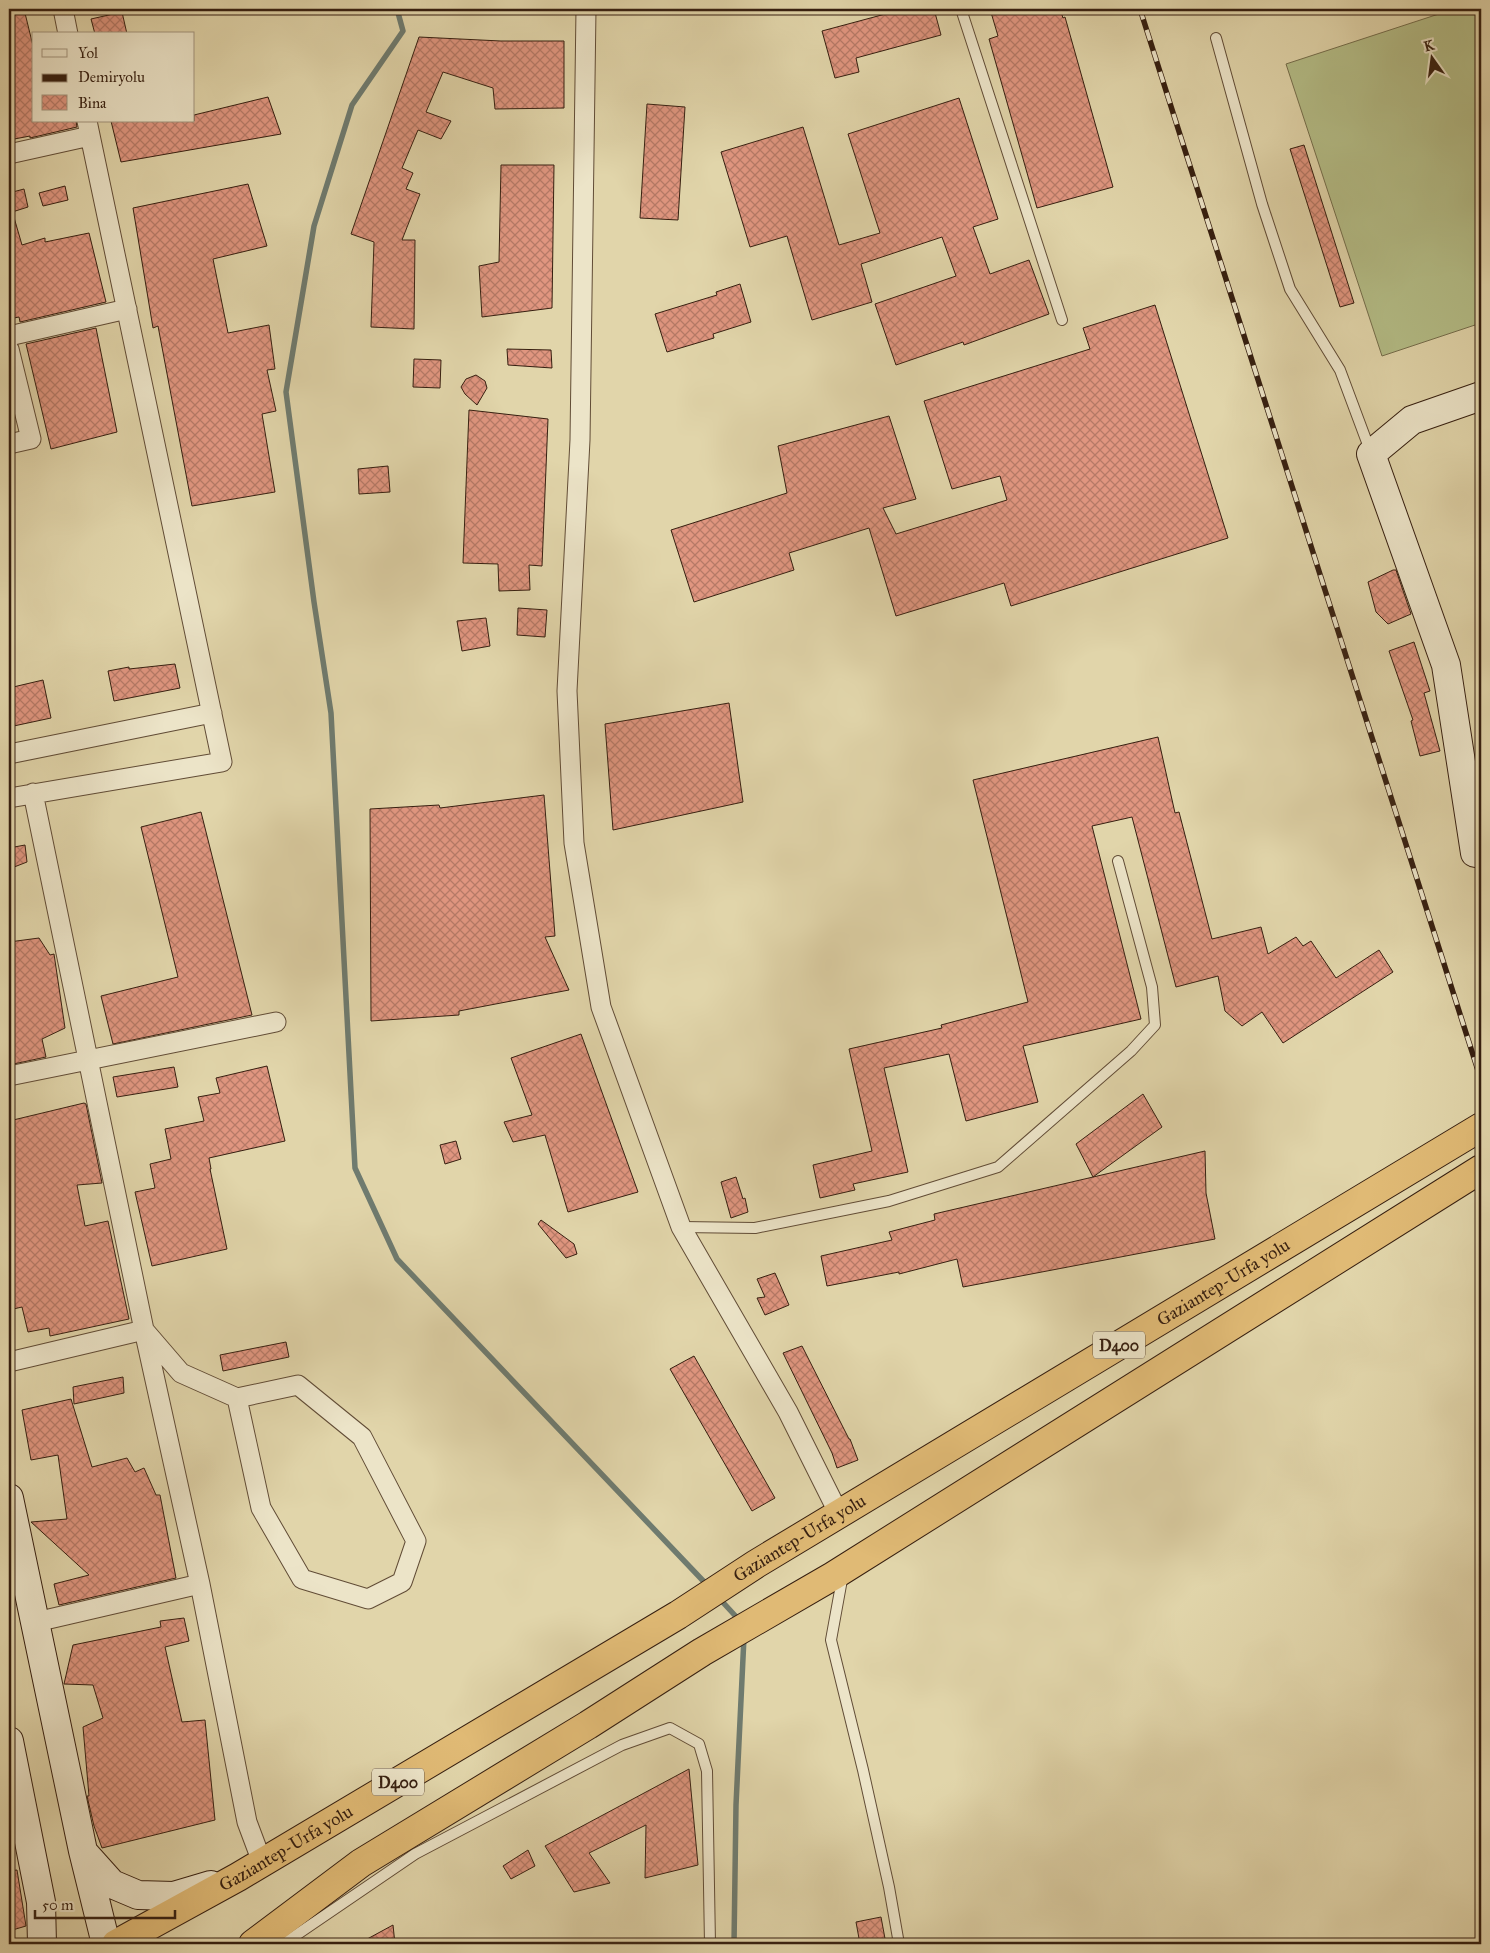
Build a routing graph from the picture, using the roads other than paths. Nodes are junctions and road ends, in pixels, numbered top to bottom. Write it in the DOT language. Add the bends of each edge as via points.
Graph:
graph roads {
  1 [pos="63,9"];
  2 [pos="586,9"];
  3 [pos="962,9"];
  4 [pos="68,32"];
  5 [pos="1216,38"];
  6 [pos="89,129"];
  7 [pos="9,154"];
  8 [pos="127,309"];
  9 [pos="1062,320"];
  10 [pos="9,336"];
  11 [pos="9,349"];
  12 [pos="1481,396"];
  13 [pos="9,444"];
  14 [pos="1371,454"];
  15 [pos="212,713"];
  16 [pos="9,754"];
  17 [pos="33,793"];
  18 [pos="9,798"];
  19 [pos="1475,853"];
  20 [pos="1118,862"];
  21 [pos="276,1022"];
  22 [pos="88,1060"];
  23 [pos="9,1076"];
  24 [pos="1481,1127"];
  25 [pos="1481,1169"];
  26 [pos="681,1227"];
  27 [pos="144,1330"];
  28 [pos="9,1362"];
  29 [pos="237,1398"];
  30 [pos="9,1498"];
  31 [pos="839,1514"];
  32 [pos="844,1569"];
  33 [pos="200,1584"];
  34 [pos="36,1622"];
  35 [pos="9,1741"];
  36 [pos="84,1851"];
  37 [pos="262,1862"];
  38 [pos="238,1877"];
  39 [pos="42,1944"];
  40 [pos="106,1944"];
  41 [pos="116,1944"];
  42 [pos="253,1944"];
  43 [pos="283,1944"];
  44 [pos="710,1944"];
  45 [pos="899,1944"];
  1 -- 4 [label="street"];
  2 -- 26 [label="street" via="580,440 567,691 574,843 601,1007"];
  3 -- 9 [label="lane"];
  5 -- 14 [label="lane" via="1262,204 1290,289 1340,370"];
  6 -- 7 [label="street"];
  6 -- 8 [label="street"];
  8 -- 10 [label="street"];
  8 -- 15 [label="street"];
  11 -- 13 [label="street" via="31,439"];
  12 -- 14 [label="main road" via="1412,420"];
  14 -- 19 [label="main road" via="1446,665"];
  15 -- 16 [label="street"];
  15 -- 17 [label="street" via="222,762"];
  17 -- 18 [label="street"];
  17 -- 22 [label="street"];
  20 -- 26 [label="lane" via="1152,987 1154,1025 1132,1051 998,1167 889,1201 755,1228"];
  21 -- 22 [label="street"];
  22 -- 23 [label="street"];
  22 -- 27 [label="street"];
  24 -- 31 [label="highway, Gaziantep-Urfa yolu / D400"];
  25 -- 32 [label="highway, D400"];
  26 -- 31 [label="street" via="788,1412"];
  27 -- 28 [label="street"];
  27 -- 29 [label="street" via="181,1373"];
  27 -- 33 [label="street"];
  29 -- 29 [label="street" via="298,1385 362,1437 416,1541 402,1582 368,1599 302,1579 261,1508"];
  30 -- 34 [label="main road"];
  31 -- 37 [label="highway, Gaziantep-Urfa yolu / D400" via="678,1615"];
  32 -- 42 [label="highway, D400" via="702,1652 361,1863"];
  32 -- 45 [label="lane" via="831,1640 890,1887"];
  33 -- 34 [label="street"];
  33 -- 37 [label="street" via="247,1822"];
  34 -- 36 [label="main road"];
  35 -- 39 [label="main road" via="41,1902"];
  36 -- 38 [label="main road" via="112,1884 138,1895 174,1896"];
  36 -- 40 [label="main road"];
  37 -- 38 [label="highway, Gaziantep-Urfa yolu / D400"];
  38 -- 41 [label="highway, Gaziantep-Urfa yolu / D400"];
  43 -- 44 [label="lane" via="415,1854 622,1745 670,1728 699,1744 707,1771"];
}
